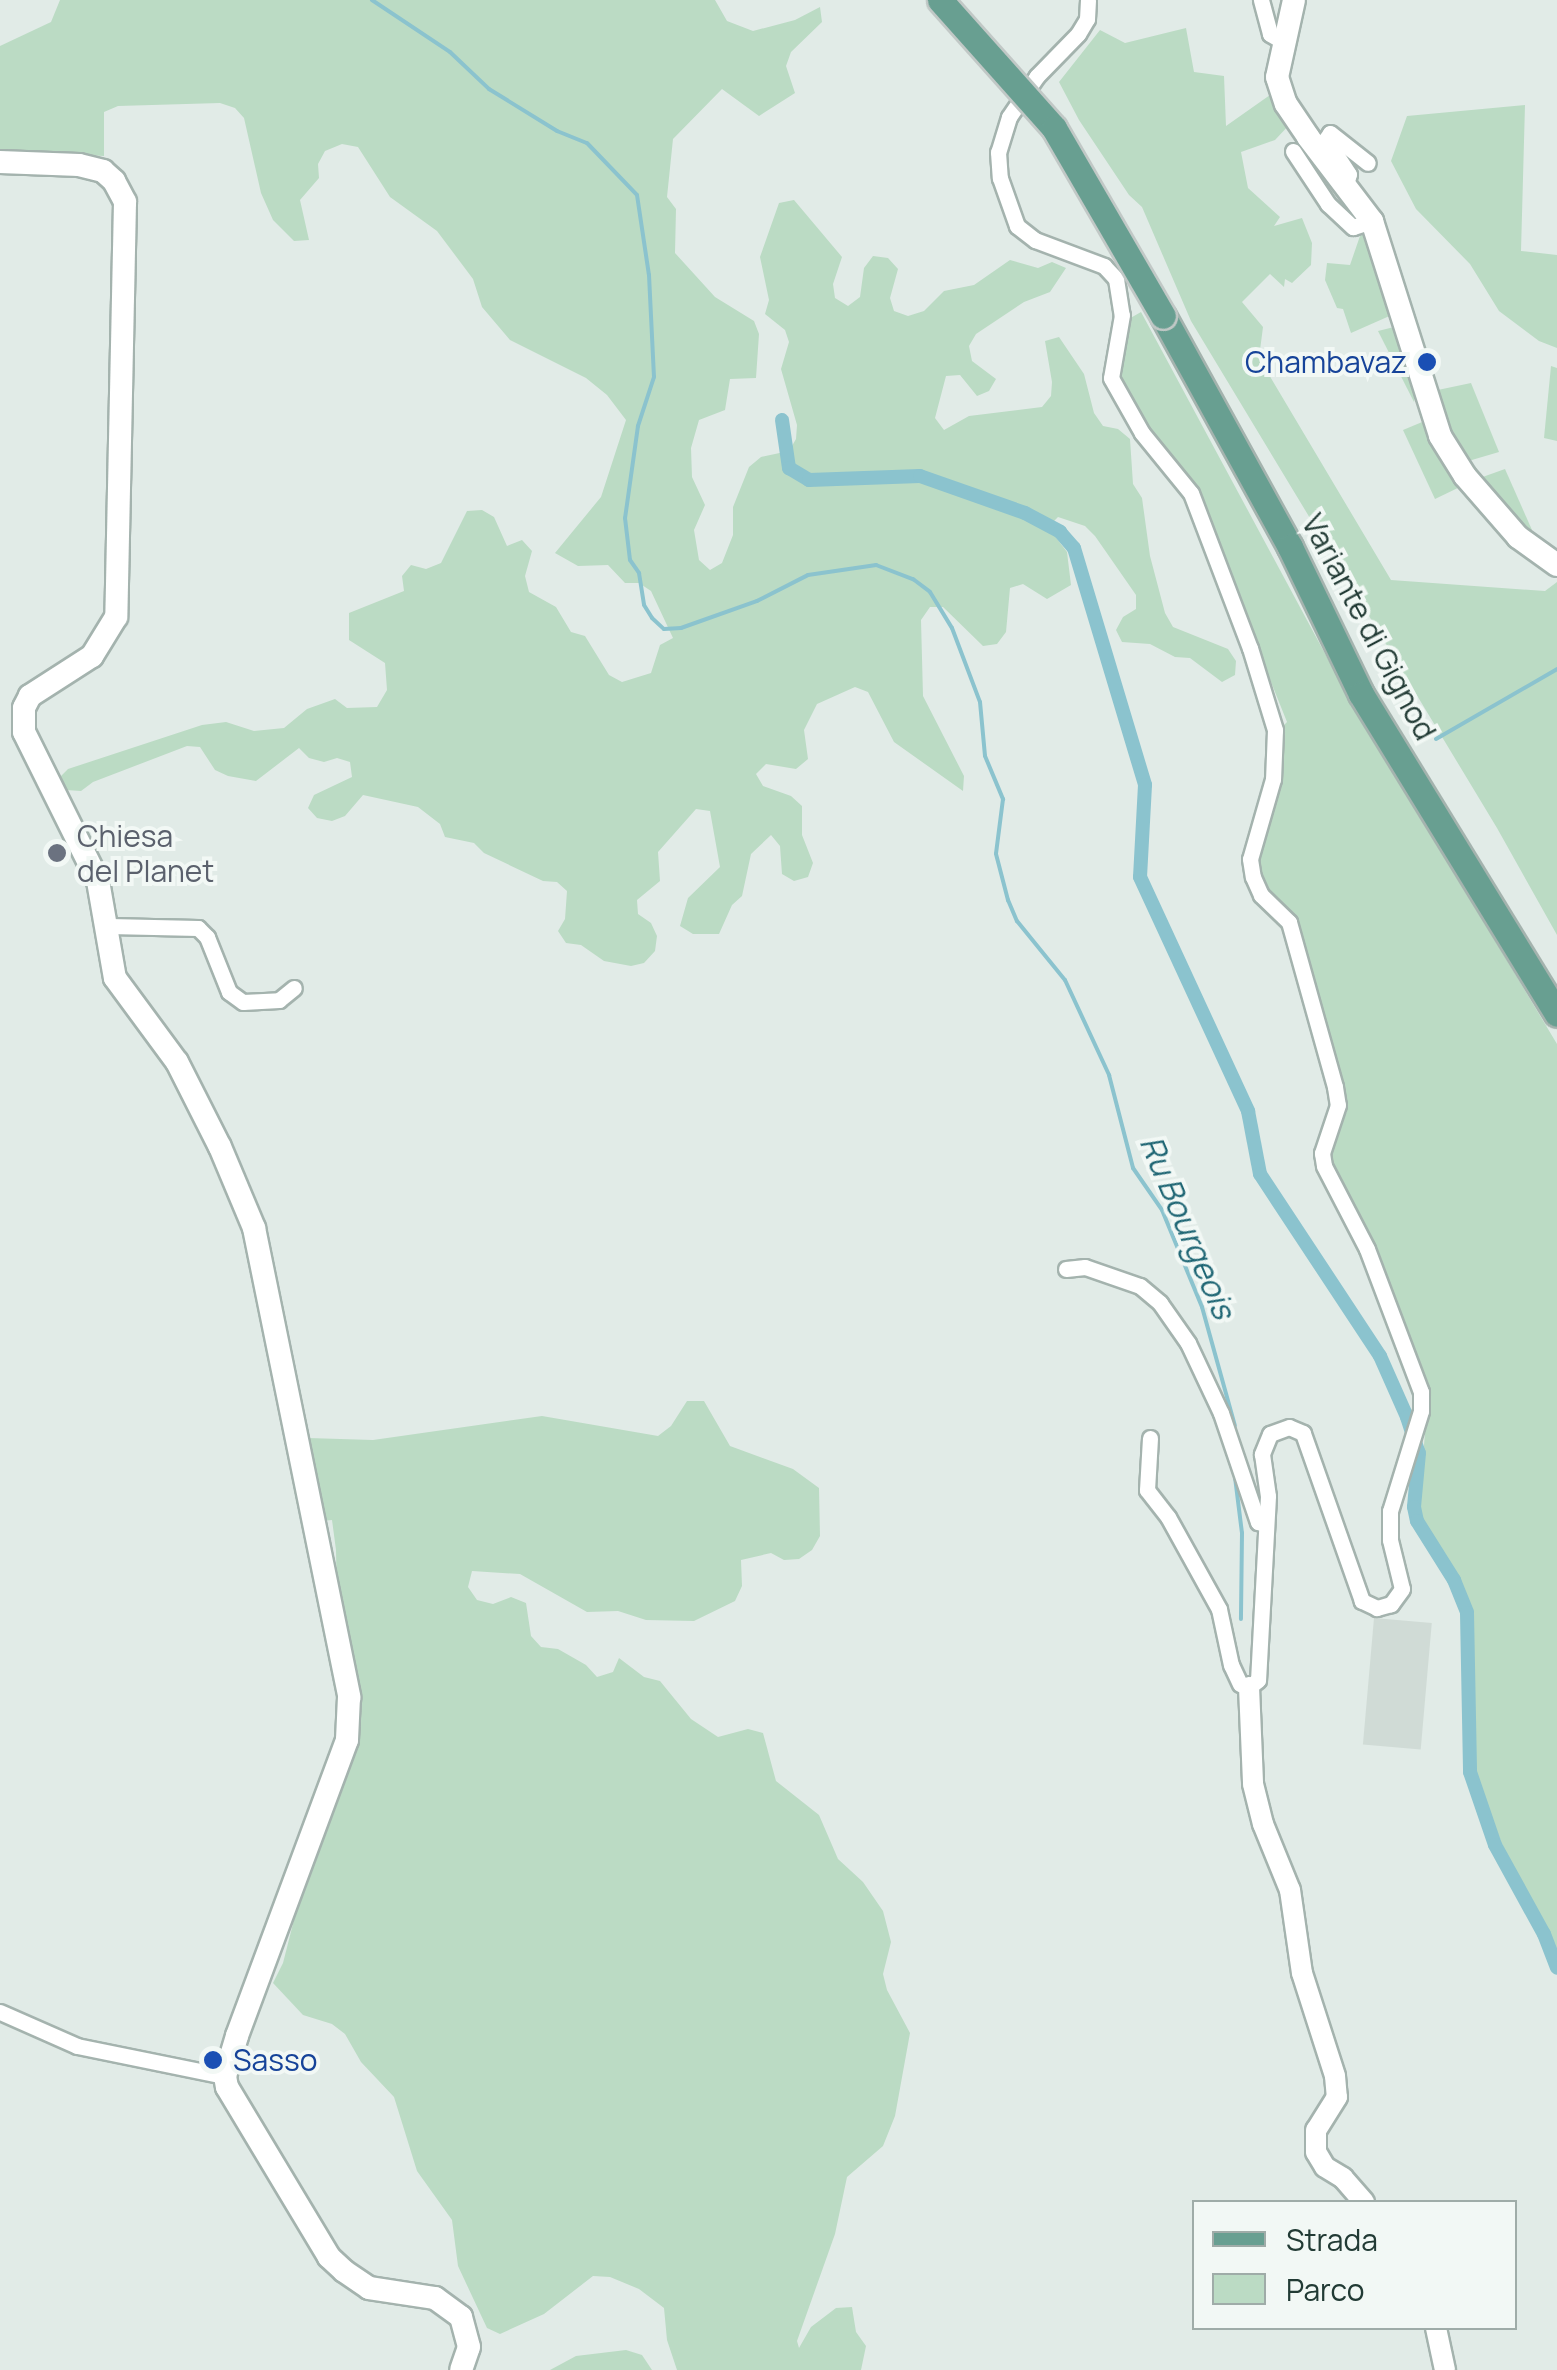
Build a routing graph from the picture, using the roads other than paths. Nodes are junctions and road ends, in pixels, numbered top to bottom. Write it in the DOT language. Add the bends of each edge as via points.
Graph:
graph roads {
  1 [pos="940,0"];
  2 [pos="954,0"];
  3 [pos="1088,0"];
  4 [pos="1261,0"];
  5 [pos="1294,0"];
  6 [pos="1282,41"];
  7 [pos="1293,152"];
  8 [pos="0,162"];
  9 [pos="1368,163"];
  10 [pos="1347,185"];
  11 [pos="1372,222"];
  12 [pos="1164,316"];
  13 [pos="1557,566"];
  14 [pos="109,926"];
  15 [pos="294,988"];
  16 [pos="1557,1014"];
  17 [pos="1066,1270"];
  18 [pos="1150,1438"];
  19 [pos="1265,1524"];
  20 [pos="1249,1686"];
  21 [pos="0,2012"];
  22 [pos="225,2076"];
  23 [pos="1362,2200"];
  24 [pos="1436,2330"];
  25 [pos="461,2370"];
  26 [pos="1445,2370"];
  1 -- 12 [label="main road, Variante di Gignod, bridge" via="1054,128"];
  2 -- 12 [label="main road, Variante di Gignod, bridge" via="1014,55 1101,168 1132,228"];
  3 -- 19 [label="street" via="1078,34 1036,76 1009,116 998,152 1000,178 1018,226 1116,278 1122,315 1111,378 1142,433 1190,493 1250,648 1277,750 1250,859 1253,877 1289,922 1338,1105 1324,1166 1367,1248 1418,1380 1421,1411 1390,1511 1402,1589 1391,1604 1376,1608 1362,1601 1303,1432 1270,1434 1262,1454"];
  4 -- 6 [label="street" via="1270,34"];
  5 -- 6 [label="main road"];
  6 -- 10 [label="main road" via="1277,77 1286,104"];
  7 -- 11 [label="street" via="1328,204 1353,227"];
  8 -- 14 [label="main road" via="103,172 124,202 116,617 92,656 30,696 22,721 98,881"];
  9 -- 10 [label="street" via="1330,132 1326,140 1349,174"];
  10 -- 11 [label="main road"];
  11 -- 13 [label="main road" via="1440,436 1518,537"];
  12 -- 16 [label="main road, Variante di Gignod" via="1290,548 1360,694"];
  14 -- 15 [label="street" via="198,928 230,992 242,1002 279,1000"];
  14 -- 22 [label="main road" via="115,978 177,1062 254,1228 349,1696 347,1740"];
  17 -- 19 [label="street" via="1086,1268 1140,1286 1160,1303 1222,1413 1258,1522"];
  18 -- 20 [label="street" via="1147,1490 1204,1579 1225,1627 1235,1677"];
  19 -- 20 [label="street" via="1258,1680"];
  20 -- 23 [label="street" via="1253,1784 1290,1890 1302,1974 1335,2076 1337,2097 1316,2130 1316,2152"];
  21 -- 22 [label="street" via="77,2046"];
  22 -- 25 [label="main road" via="329,2257 356,2282 435,2298 461,2317 469,2346"];
  24 -- 26 [label="street"];
}
